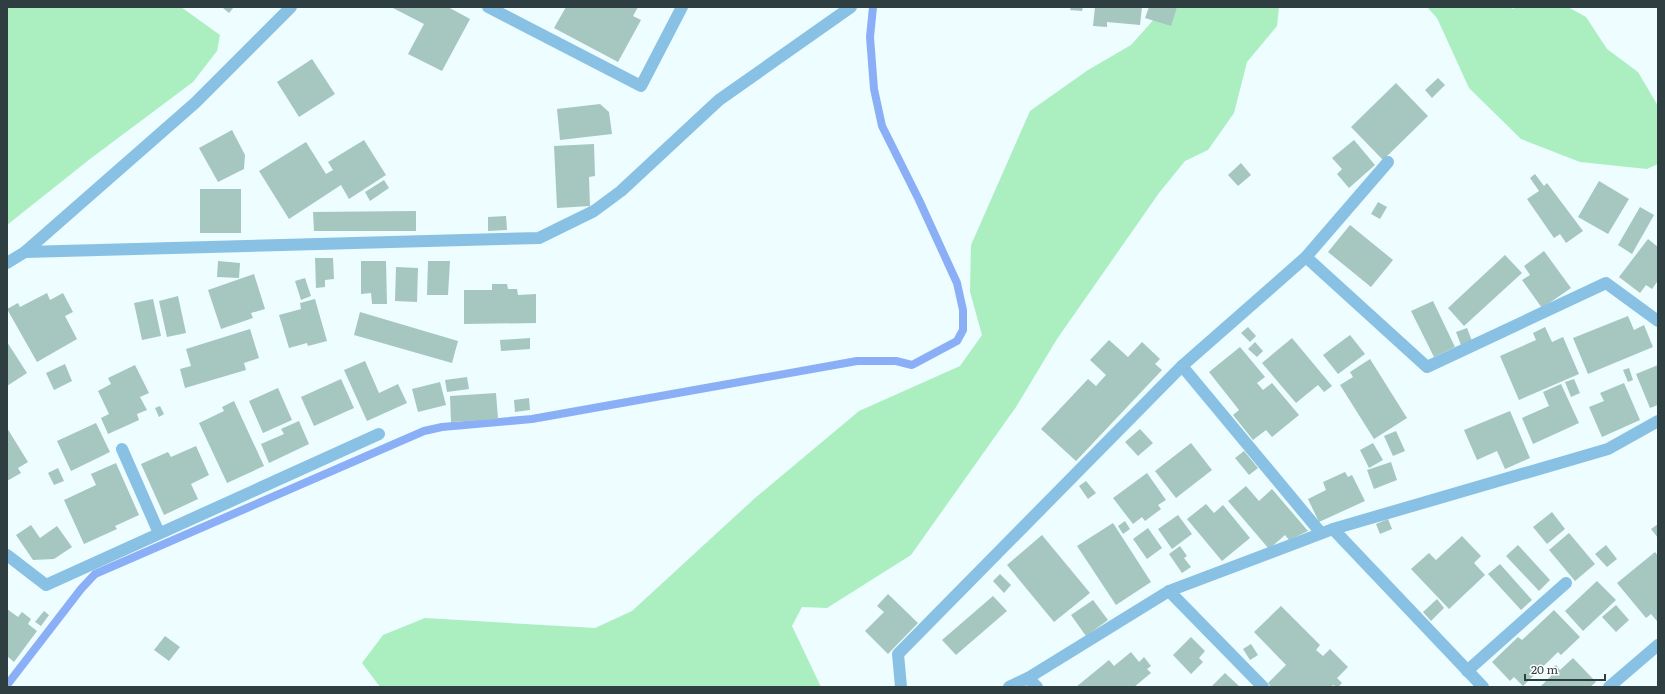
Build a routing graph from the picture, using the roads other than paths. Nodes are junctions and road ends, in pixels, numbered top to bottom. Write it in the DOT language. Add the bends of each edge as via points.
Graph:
graph roads {
  1 [pos="488,7"];
  2 [pos="682,7"];
  3 [pos="851,7"];
  4 [pos="287,8"];
  5 [pos="1388,162"];
  6 [pos="25,252"];
  7 [pos="1306,257"];
  8 [pos="7,263"];
  9 [pos="1658,322"];
  10 [pos="1182,366"];
  11 [pos="1658,421"];
  12 [pos="379,434"];
  13 [pos="122,449"];
  14 [pos="1327,531"];
  15 [pos="159,533"];
  16 [pos="7,555"];
  17 [pos="1566,584"];
  18 [pos="1170,591"];
  19 [pos="1658,645"];
  20 [pos="1467,671"];
  21 [pos="1028,678"];
  22 [pos="901,687"];
  23 [pos="1009,687"];
  24 [pos="1037,687"];
  25 [pos="1263,687"];
  26 [pos="1483,687"];
  27 [pos="1609,687"];
  1 -- 2 [label="street" via="640,86"];
  3 -- 6 [label="street" via="719,100 621,191 594,211 539,238"];
  4 -- 6 [label="street" via="194,103"];
  5 -- 7 [label="street"];
  6 -- 8 [label="street"];
  7 -- 9 [label="street" via="1427,367 1606,283"];
  7 -- 10 [label="street"];
  10 -- 14 [label="street"];
  10 -- 22 [label="street" via="898,654"];
  11 -- 14 [label="street" via="1608,448"];
  12 -- 15 [label="street"];
  13 -- 15 [label="street"];
  14 -- 18 [label="street"];
  14 -- 20 [label="street"];
  15 -- 16 [label="street" via="46,585"];
  17 -- 20 [label="street"];
  18 -- 21 [label="street"];
  18 -- 25 [label="street"];
  19 -- 27 [label="street"];
  20 -- 26 [label="street"];
  21 -- 23 [label="street"];
  21 -- 24 [label="street"];
}
